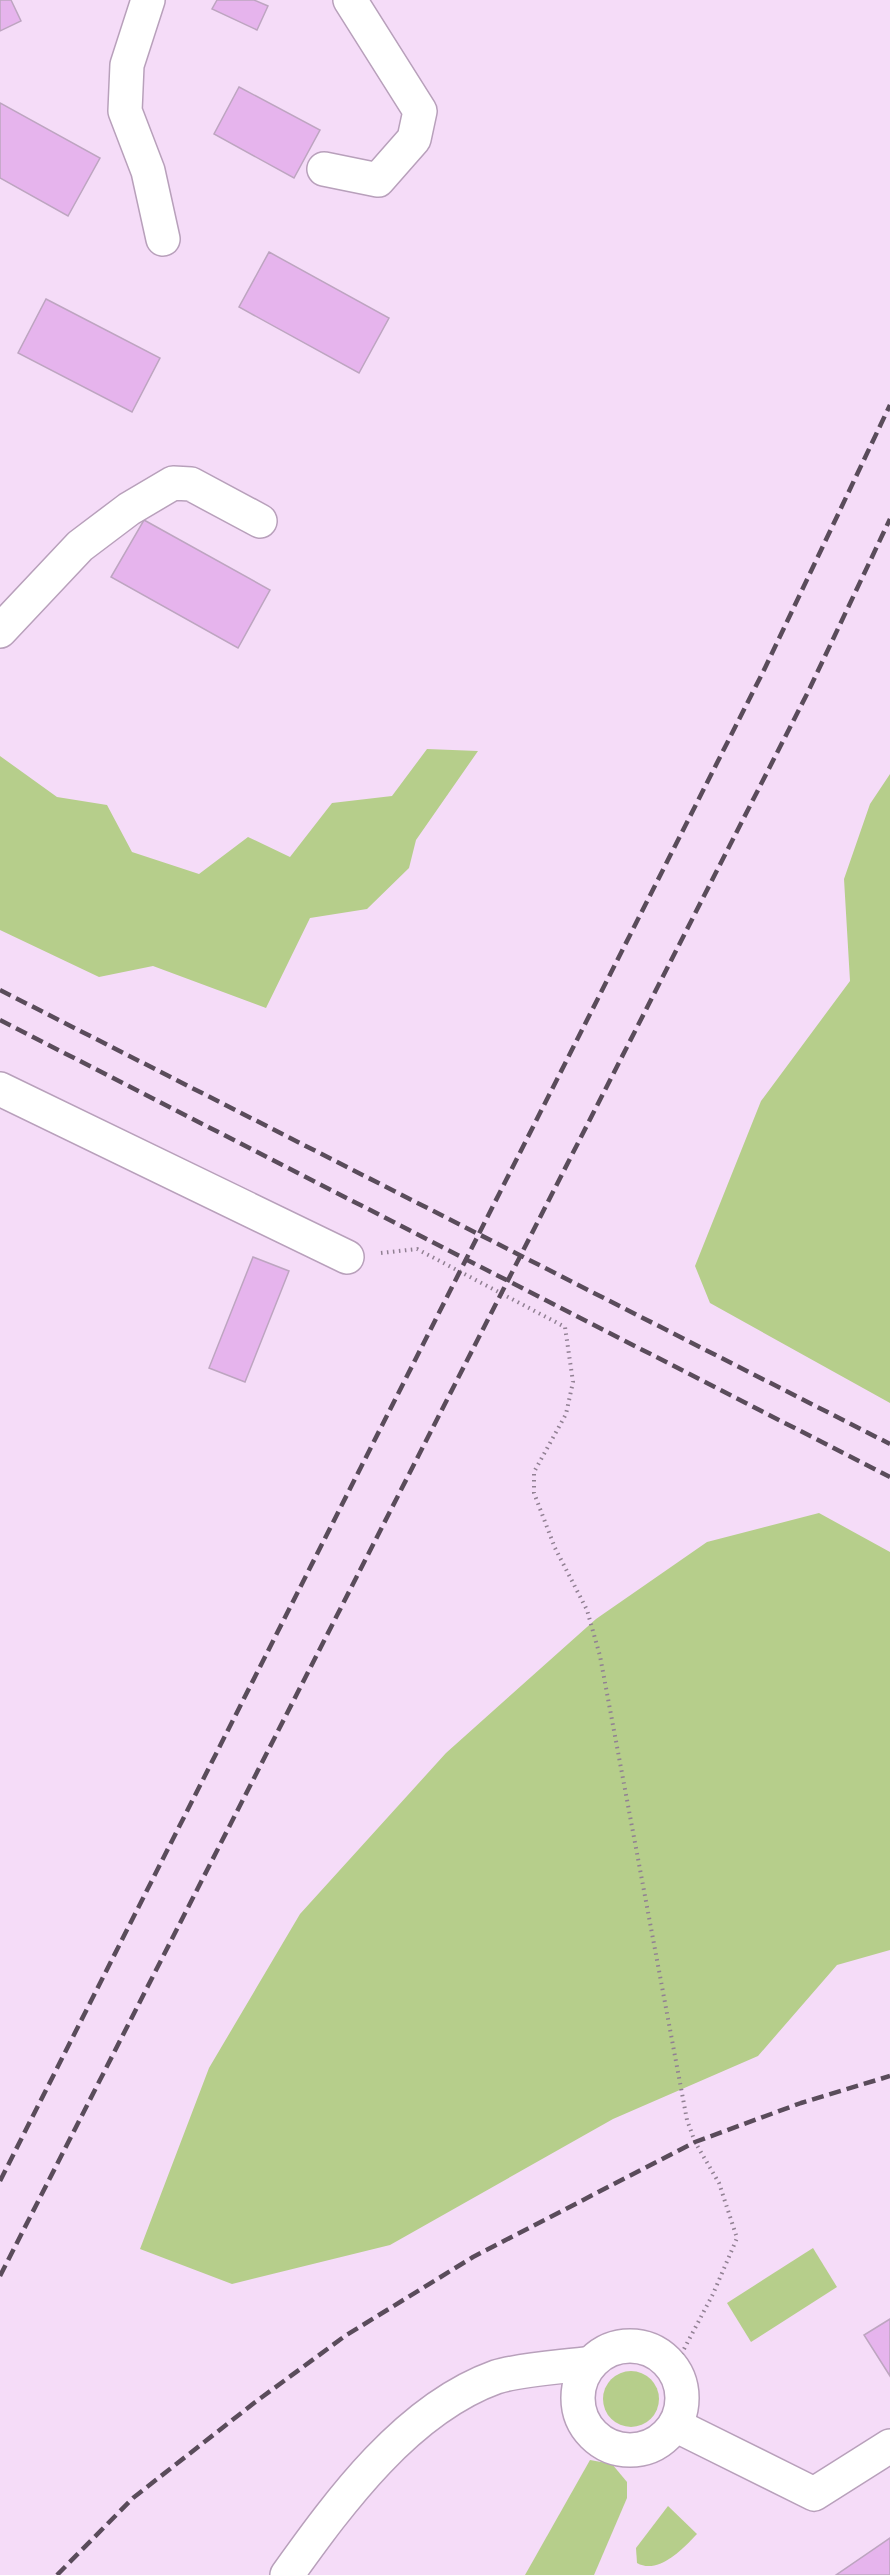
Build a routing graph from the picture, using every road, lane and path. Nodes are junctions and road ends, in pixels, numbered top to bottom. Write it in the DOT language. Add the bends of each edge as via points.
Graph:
graph roads {
  1 [pos="148,0"];
  2 [pos="350,0"];
  3 [pos="324,169"];
  4 [pos="163,239"];
  5 [pos="260,521"];
  6 [pos="0,631"];
  7 [pos="0,1089"];
  8 [pos="348,1257"];
  9 [pos="591,2363"];
  10 [pos="674,2368"];
  11 [pos="675,2425"];
  12 [pos="890,2446"];
  13 [pos="287,2575"];
  1 -- 4 [label="lane" via="127,65 125,111 148,171"];
  2 -- 3 [label="lane" via="420,111 414,140 378,180"];
  5 -- 6 [label="lane" via="191,484 173,483 129,509 80,546"];
  7 -- 8 [label="lane"];
  8 -- 10 [label="path" via="417,1250 565,1327 573,1382 566,1414 534,1472 534,1494 555,1548 587,1610 600,1656 687,2120 719,2183 737,2238"];
  9 -- 10 [label="lane" via="607,2351 643,2347 661,2355"];
  9 -- 11 [label="lane" via="581,2382 579,2404 586,2426 602,2441 622,2449 642,2449 661,2440"];
  9 -- 13 [label="lane" via="498,2377 446,2401 398,2440 324,2523"];
  10 -- 11 [label="lane" via="681,2386 682,2406"];
  11 -- 12 [label="lane" via="814,2494"];
}
